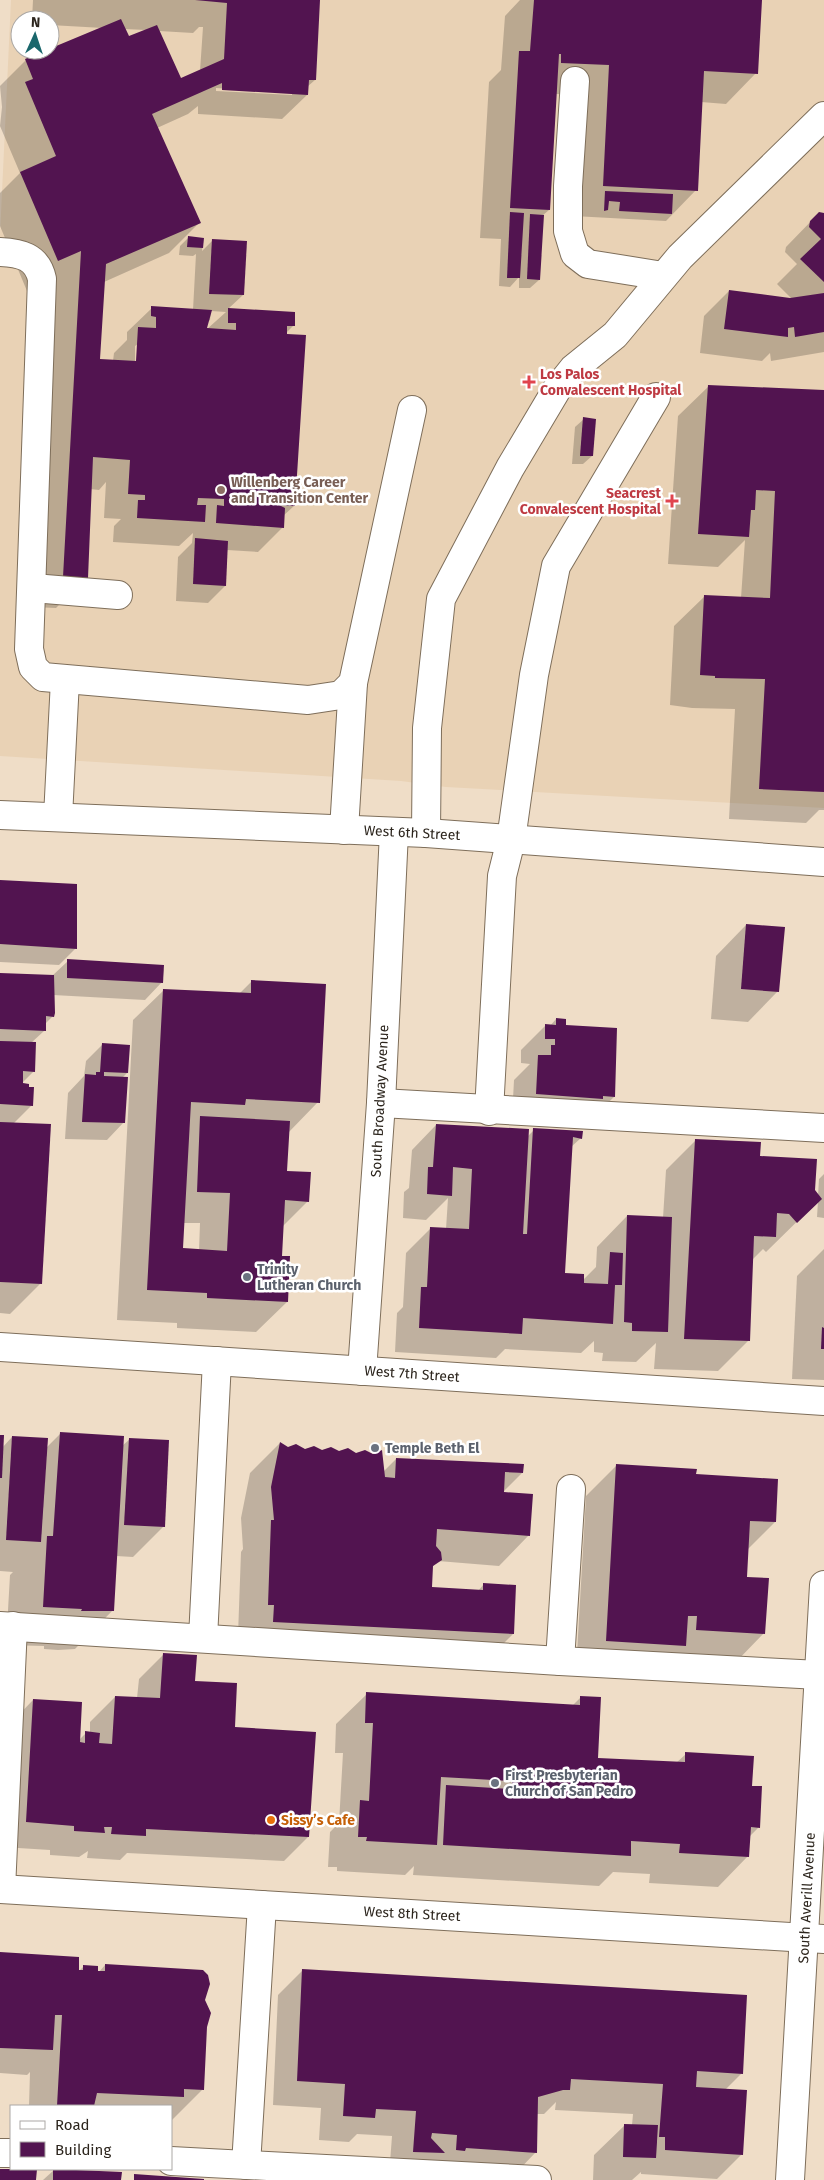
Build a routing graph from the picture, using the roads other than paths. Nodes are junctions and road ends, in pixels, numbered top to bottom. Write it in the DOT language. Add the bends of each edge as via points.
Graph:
graph roads {
  1 [pos="575,81"];
  2 [pos="824,116"];
  3 [pos="0,252"];
  4 [pos="664,276"];
  5 [pos="656,397"];
  6 [pos="412,410"];
  7 [pos="33,588"];
  8 [pos="118,595"];
  9 [pos="65,680"];
  10 [pos="353,683"];
  11 [pos="0,815"];
  12 [pos="58,817"];
  13 [pos="344,830"];
  14 [pos="394,832"];
  15 [pos="426,833"];
  16 [pos="511,840"];
  17 [pos="824,862"];
  18 [pos="381,1103"];
  19 [pos="489,1110"];
  20 [pos="824,1128"];
  21 [pos="0,1347"];
  22 [pos="217,1361"];
  23 [pos="362,1371"];
  24 [pos="824,1401"];
  25 [pos="571,1489"];
  26 [pos="824,1585"];
  27 [pos="6,1626"];
  28 [pos="203,1638"];
  29 [pos="560,1661"];
  30 [pos="819,1675"];
  31 [pos="1,1889"];
  32 [pos="262,1905"];
  33 [pos="814,1939"];
  34 [pos="172,2161"];
  35 [pos="246,2165"];
  36 [pos="537,2180"];
  37 [pos="790,2180"];
  1 -- 4 [label="street" via="568,231 575,254 588,264"];
  2 -- 4 [label="street"];
  3 -- 7 [label="street" via="24,254 38,266 42,279"];
  4 -- 15 [label="street" via="616,335 573,369 557,389 510,468 441,599 427,728"];
  5 -- 16 [label="street" via="556,566 534,675"];
  6 -- 10 [label="street"];
  7 -- 8 [label="street"];
  7 -- 9 [label="street" via="30,649 33,667 43,677"];
  9 -- 10 [label="street" via="308,700 341,694"];
  9 -- 12 [label="street"];
  10 -- 13 [label="street"];
  11 -- 12 [label="street, West 6th Street"];
  12 -- 13 [label="street, West 6th Street"];
  13 -- 14 [label="street, West 6th Street"];
  14 -- 15 [label="street, West 6th Street"];
  14 -- 18 [label="street, South Broadway Avenue"];
  15 -- 16 [label="street, West 6th Street"];
  16 -- 17 [label="street, West 6th Street"];
  16 -- 19 [label="street" via="502,876"];
  18 -- 19 [label="street"];
  18 -- 23 [label="street, South Broadway Avenue"];
  19 -- 20 [label="street"];
  21 -- 22 [label="street, West 7th Street"];
  22 -- 23 [label="street, West 7th Street"];
  22 -- 28 [label="street"];
  23 -- 24 [label="street, West 7th Street"];
  25 -- 29 [label="street"];
  26 -- 30 [label="street, South Averill Avenue"];
  27 -- 28 [label="street"];
  27 -- 31 [label="street"];
  28 -- 29 [label="street"];
  29 -- 30 [label="street"];
  30 -- 33 [label="street, South Averill Avenue"];
  31 -- 32 [label="street, West 8th Street"];
  32 -- 33 [label="street, West 8th Street"];
  32 -- 35 [label="street"];
  33 -- 37 [label="street, South Averill Avenue"];
  34 -- 35 [label="street"];
  35 -- 36 [label="street"];
}
